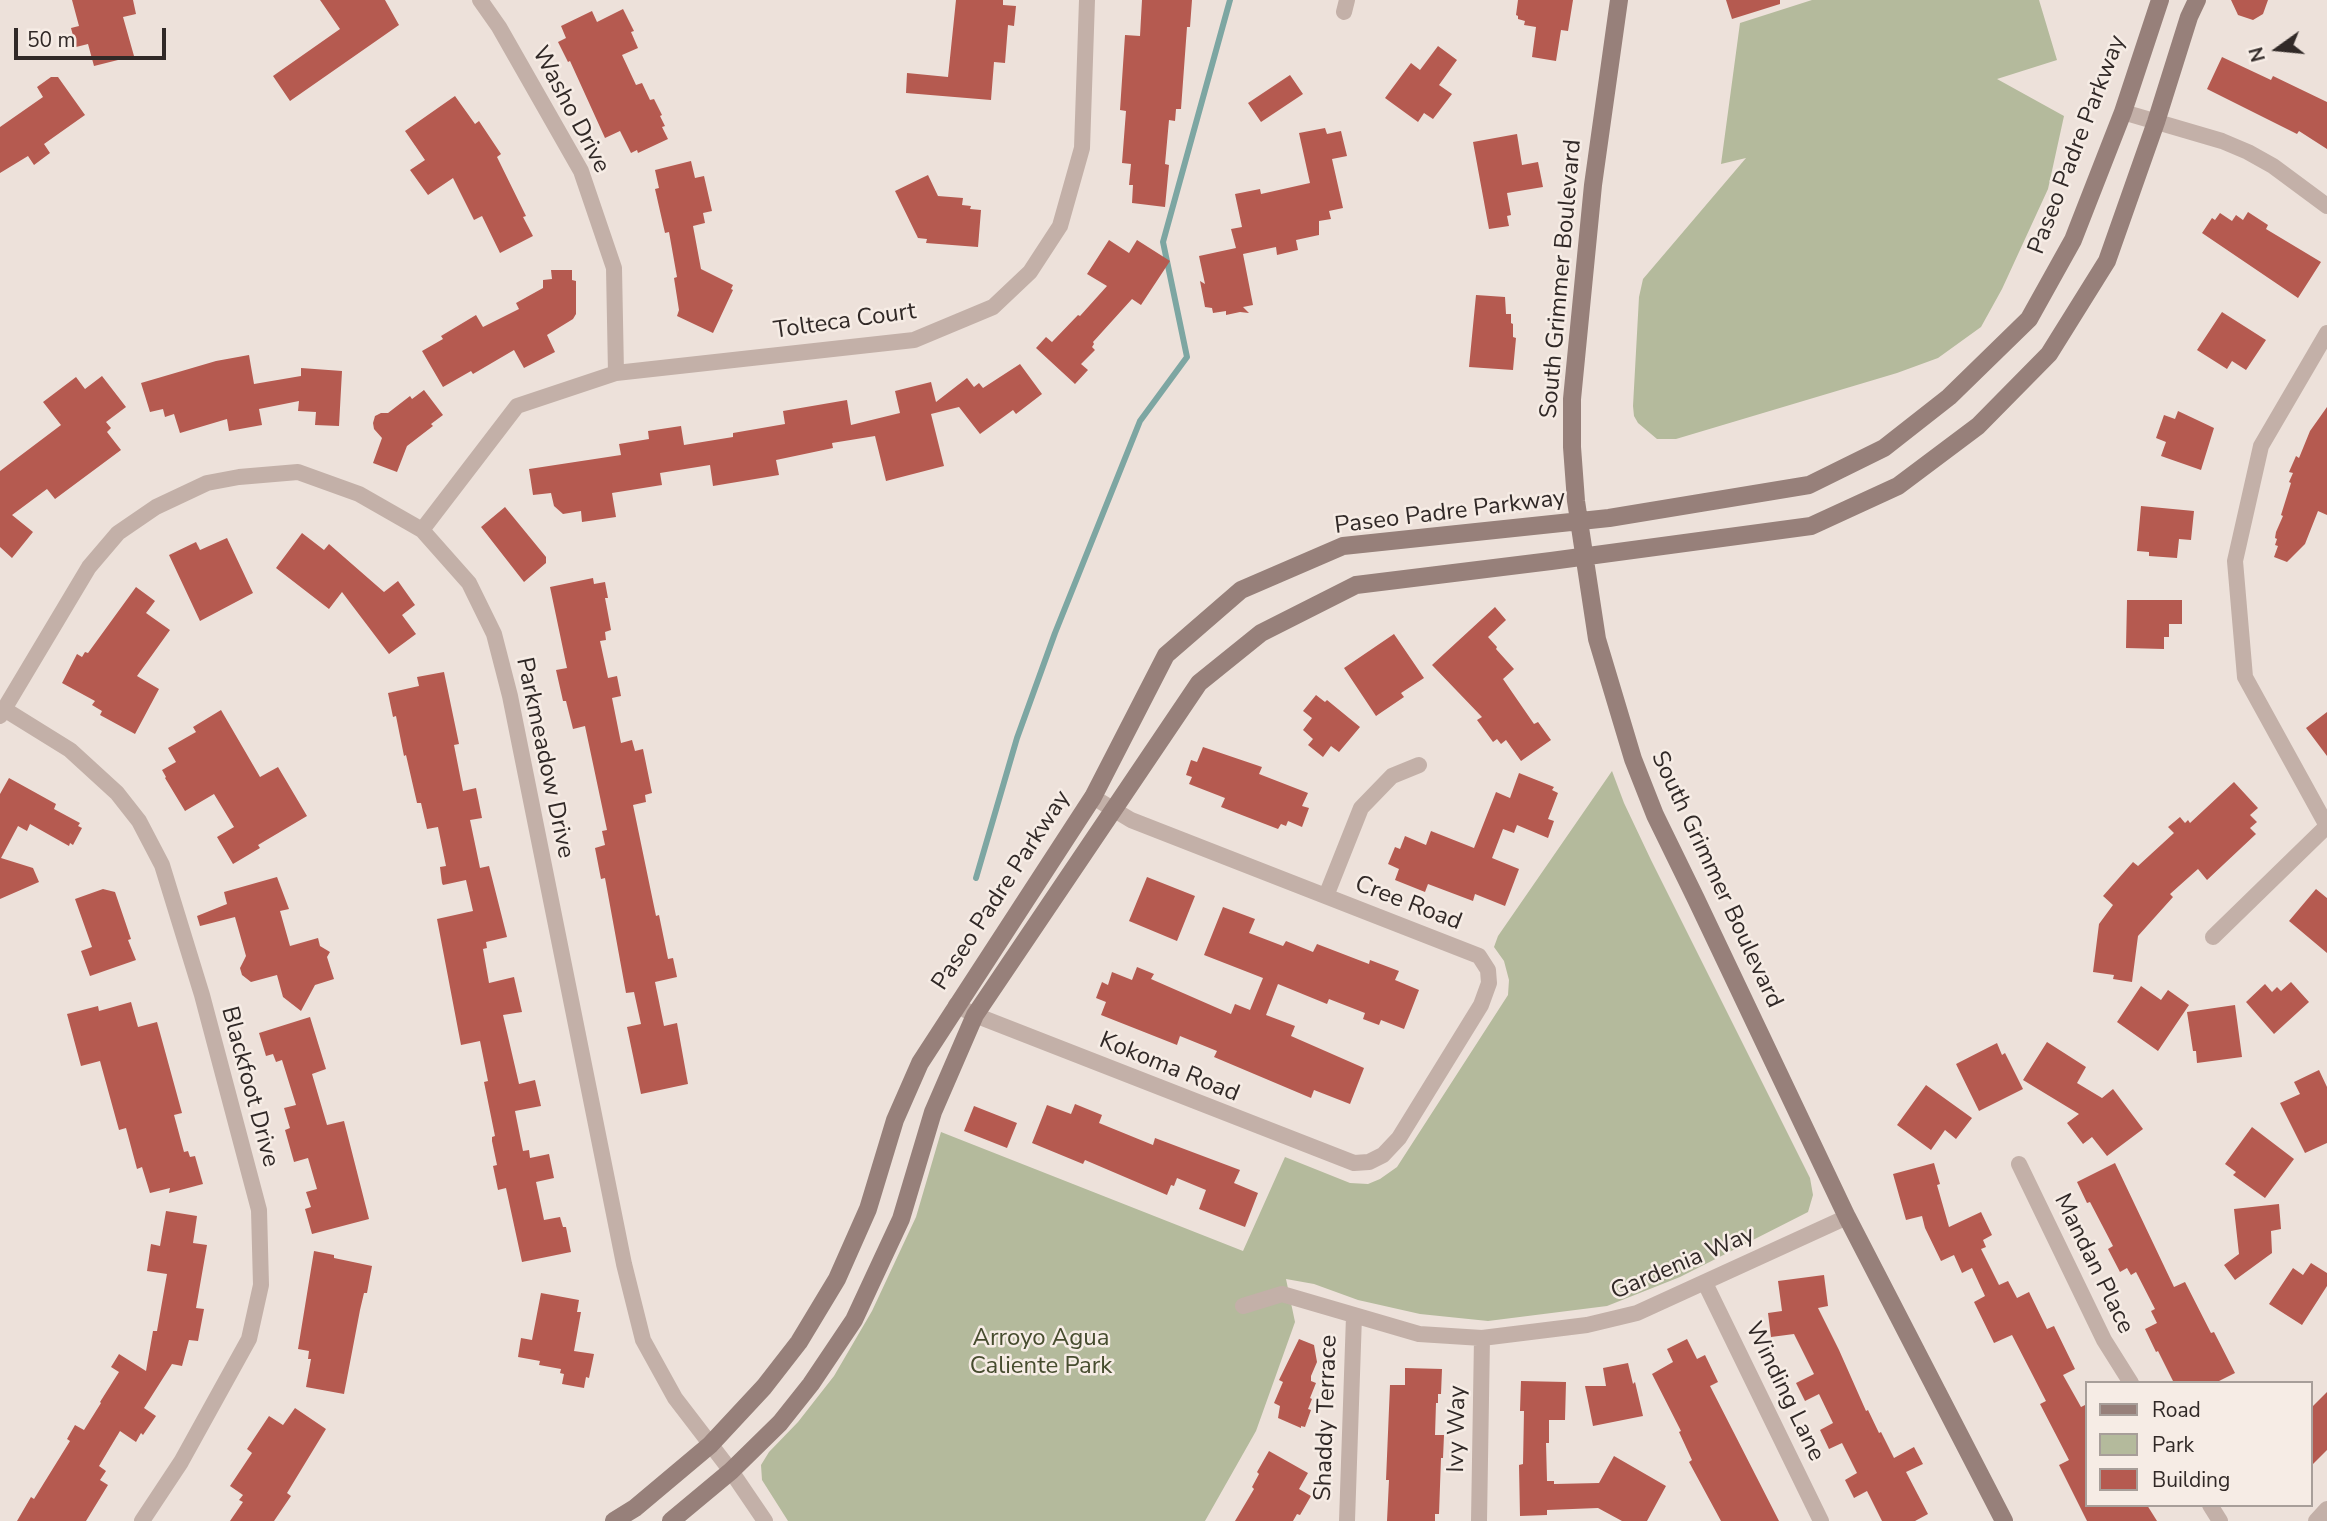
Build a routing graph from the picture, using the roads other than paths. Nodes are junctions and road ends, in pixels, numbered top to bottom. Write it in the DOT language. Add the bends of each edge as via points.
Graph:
graph roads {
  1 [pos="480,0"];
  2 [pos="1087,0"];
  3 [pos="1619,0"];
  4 [pos="2160,0"];
  5 [pos="2197,0"];
  6 [pos="2123,112"];
  7 [pos="2156,122"];
  8 [pos="2327,206"];
  9 [pos="2327,333"];
  10 [pos="616,373"];
  11 [pos="1579,522"];
  12 [pos="422,530"];
  13 [pos="1583,557"];
  14 [pos="2,712"];
  15 [pos="1419,765"];
  16 [pos="1093,797"];
  17 [pos="1116,809"];
  18 [pos="2327,826"];
  19 [pos="1326,896"];
  20 [pos="2213,937"];
  21 [pos="956,1005"];
  22 [pos="975,1015"];
  23 [pos="1369,1162"];
  24 [pos="2018,1164"];
  25 [pos="1847,1217"];
  26 [pos="1705,1283"];
  27 [pos="1244,1307"];
  28 [pos="1353,1316"];
  29 [pos="1482,1338"];
  30 [pos="2130,1381"];
  31 [pos="710,1445"];
  32 [pos="731,1471"];
  33 [pos="2327,1509"];
  34 [pos="142,1521"];
  35 [pos="614,1521"];
  36 [pos="671,1521"];
  37 [pos="765,1521"];
  38 [pos="1347,1521"];
  39 [pos="1479,1521"];
  40 [pos="1821,1521"];
  41 [pos="2004,1521"];
  42 [pos="2316,1521"];
  1 -- 10 [label="street, Washo Drive" via="581,171 614,268"];
  2 -- 10 [label="street, Tolteca Court" via="1082,149 1060,226 1030,272 993,307 914,340"];
  3 -- 11 [label="main road, South Grimmer Boulevard" via="1574,356 1572,447"];
  4 -- 6 [label="main road, Paseo Padre Parkway"];
  5 -- 7 [label="main road, Paseo Padre Parkway"];
  6 -- 7 [label="street"];
  6 -- 11 [label="main road, Paseo Padre Parkway" via="2073,240 2029,319 1949,397 1884,448 1809,485"];
  7 -- 8 [label="street" via="2248,152"];
  7 -- 13 [label="main road, Paseo Padre Parkway" via="2107,261 2049,354 1979,426 1898,486 1811,526"];
  9 -- 18 [label="street" via="2261,446 2235,561 2245,677"];
  10 -- 12 [label="street, Tolteca Court" via="517,407"];
  11 -- 13 [label="main road, South Grimmer Boulevard"];
  11 -- 16 [label="main road, Paseo Padre Parkway" via="1343,546 1241,590 1166,655"];
  12 -- 14 [label="street, Parkmeadow Drive" via="359,494 298,472 207,483 156,507 118,533 89,567"];
  12 -- 31 [label="street, Parkmeadow Drive" via="469,583 494,634 643,1340 675,1398"];
  13 -- 17 [label="main road, Paseo Padre Parkway" via="1356,585 1261,633 1199,683"];
  13 -- 25 [label="main road, South Grimmer Boulevard" via="1605,670 1650,804"];
  14 -- 34 [label="street, Blackfoot Drive" via="70,750 117,793 139,821 162,865 259,1210 261,1285 249,1339 181,1462"];
  15 -- 19 [label="street" via="1392,776 1361,808"];
  16 -- 17 [label="street, Cree Road"];
  16 -- 21 [label="main road, Paseo Padre Parkway"];
  17 -- 19 [label="street, Cree Road" via="1132,820"];
  17 -- 22 [label="main road, Paseo Padre Parkway"];
  18 -- 20 [label="street"];
  19 -- 23 [label="street, Cree Road" via="1479,956 1488,970 1481,1006 1399,1138"];
  21 -- 22 [label="street, Kokoma Road"];
  21 -- 31 [label="main road, Paseo Padre Parkway" via="920,1063 900,1109 868,1209 837,1279 799,1342"];
  22 -- 23 [label="street, Kokoma Road" via="1337,1158"];
  22 -- 32 [label="main road, Paseo Padre Parkway" via="933,1112 901,1219 854,1320 780,1423"];
  24 -- 30 [label="street, Mandan Place" via="2104,1340"];
  25 -- 26 [label="street, Gardenia Way"];
  25 -- 41 [label="main road, South Grimmer Boulevard"];
  26 -- 29 [label="street, Gardenia Way" via="1637,1313 1587,1325"];
  26 -- 40 [label="street, Winding Lane"];
  27 -- 28 [label="street, Gardenia Way" via="1282,1294"];
  28 -- 29 [label="street, Gardenia Way" via="1419,1334"];
  28 -- 38 [label="street, Shaddy Terrace"];
  29 -- 39 [label="street, Ivy Way"];
  31 -- 32 [label="street, Parkmeadow Drive"];
  31 -- 35 [label="main road, Paseo Padre Parkway"];
  32 -- 36 [label="main road, Paseo Padre Parkway"];
  32 -- 37 [label="street, Parkmeadow Drive"];
  33 -- 42 [label="street"];
}
